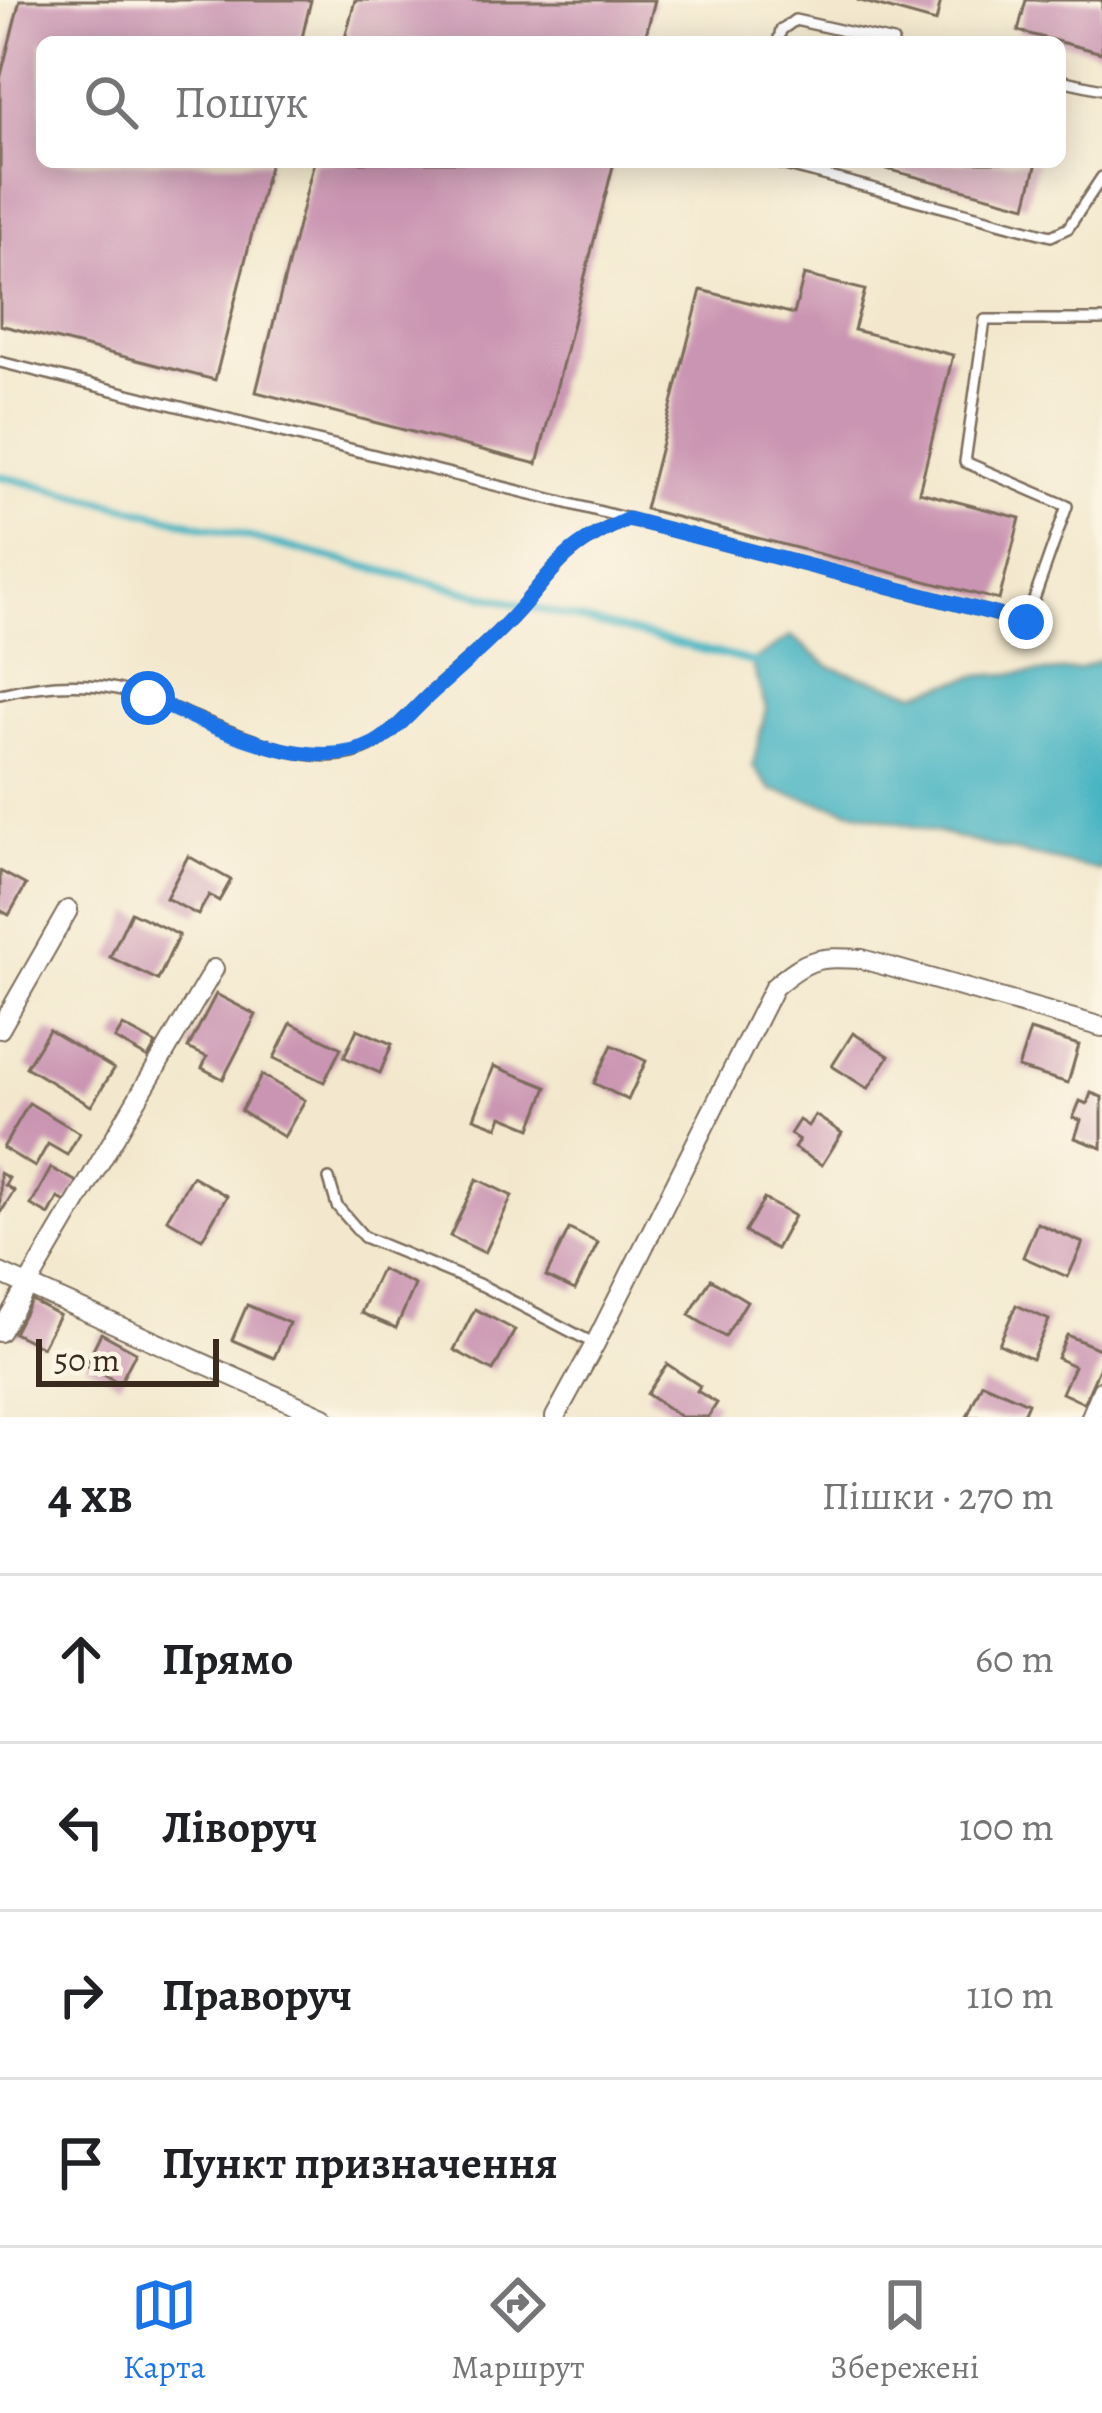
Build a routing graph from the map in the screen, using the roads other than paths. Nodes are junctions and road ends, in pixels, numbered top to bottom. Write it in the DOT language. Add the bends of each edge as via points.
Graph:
graph roads {
  1 [pos="780,36"];
  2 [pos="866,36"];
  3 [pos="1066,81"];
  4 [pos="1102,89"];
  5 [pos="796,168"];
  6 [pos="1102,177"];
  7 [pos="1102,320"];
  8 [pos="0,362"];
  9 [pos="628,519"];
  10 [pos="0,694"];
  11 [pos="68,910"];
  12 [pos="214,969"];
  13 [pos="1102,1028"];
  14 [pos="0,1029"];
  15 [pos="329,1179"];
  16 [pos="0,1273"];
  17 [pos="28,1286"];
  18 [pos="0,1332"];
  19 [pos="596,1344"];
  20 [pos="1102,1390"];
  21 [pos="324,1417"];
  22 [pos="555,1417"];
  23 [pos="1091,1417"];
  1 -- 2 [label="lane" via="795,20"];
  3 -- 4 [label="lane"];
  5 -- 6 [label="lane" via="1051,236 1068,228"];
  7 -- 9 [label="lane" via="986,320 964,462 1066,506 1026,622"];
  8 -- 9 [label="lane"];
  9 -- 10 [label="lane" via="565,557 404,721 354,752 291,750 115,689"];
  11 -- 14 [label="street"];
  12 -- 17 [label="street"];
  13 -- 19 [label="street" via="862,959 801,964 774,987"];
  15 -- 19 [label="lane" via="337,1206 364,1237"];
  16 -- 17 [label="street"];
  17 -- 18 [label="street"];
  17 -- 21 [label="street"];
  19 -- 22 [label="street"];
  20 -- 23 [label="street"];
}
